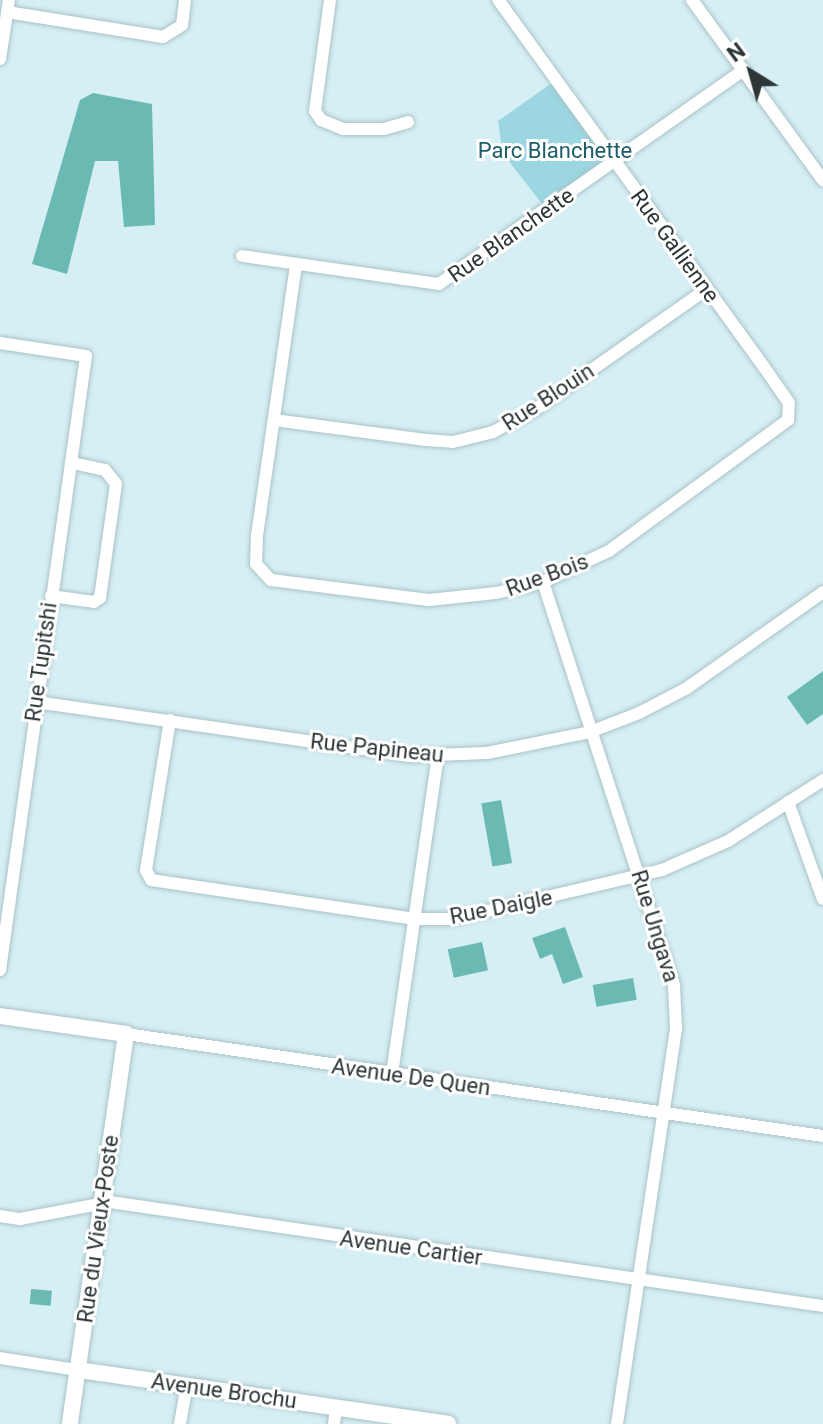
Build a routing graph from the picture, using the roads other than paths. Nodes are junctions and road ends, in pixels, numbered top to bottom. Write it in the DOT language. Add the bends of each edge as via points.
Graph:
graph roads {
  1 [pos="185,0"];
  2 [pos="330,0"];
  3 [pos="498,0"];
  4 [pos="692,0"];
  5 [pos="8,6"];
  6 [pos="0,59"];
  7 [pos="744,70"];
  8 [pos="408,122"];
  9 [pos="613,161"];
  10 [pos="823,180"];
  11 [pos="242,256"];
  12 [pos="296,265"];
  13 [pos="707,289"];
  14 [pos="0,343"];
  15 [pos="790,415"];
  16 [pos="274,420"];
  17 [pos="71,463"];
  18 [pos="543,582"];
  19 [pos="823,592"];
  20 [pos="51,596"];
  21 [pos="36,702"];
  22 [pos="170,720"];
  23 [pos="590,732"];
  24 [pos="438,756"];
  25 [pos="823,780"];
  26 [pos="788,802"];
  27 [pos="6,861"];
  28 [pos="639,875"];
  29 [pos="823,899"];
  30 [pos="415,919"];
  31 [pos="0,970"];
  32 [pos="0,1016"];
  33 [pos="126,1034"];
  34 [pos="392,1074"];
  35 [pos="664,1113"];
  36 [pos="823,1136"];
  37 [pos="102,1201"];
  38 [pos="0,1216"];
  39 [pos="639,1280"];
  40 [pos="823,1306"];
  41 [pos="0,1358"];
  42 [pos="82,1371"];
  43 [pos="187,1386"];
  44 [pos="335,1416"];
  45 [pos="70,1424"];
  46 [pos="180,1424"];
  47 [pos="448,1424"];
  48 [pos="617,1424"];
  1 -- 5 [label="street" via="182,25 163,37"];
  2 -- 8 [label="street" via="315,111 321,120 343,129 384,129"];
  3 -- 9 [label="street, Rue Gallienne"];
  4 -- 7 [label="street"];
  5 -- 6 [label="street"];
  7 -- 9 [label="street, Rue Blanchette"];
  7 -- 10 [label="street"];
  9 -- 12 [label="street, Rue Blanchette" via="439,284"];
  9 -- 13 [label="street, Rue Gallienne"];
  11 -- 12 [label="street, Rue Blanchette"];
  12 -- 16 [label="street"];
  13 -- 15 [label="street, Rue Gallienne" via="789,403"];
  13 -- 16 [label="street, Rue Blouin" via="536,409 493,432 453,442"];
  14 -- 17 [label="street, Rue Tupitshi" via="86,356"];
  15 -- 18 [label="street, Rue Bois" via="755,447 619,544"];
  16 -- 18 [label="street, Rue Bois" via="257,535 261,571 271,580 429,600"];
  17 -- 20 [label="street, Rue Tupitshi"];
  17 -- 20 [label="street" via="105,470 116,484 100,598 94,602"];
  18 -- 23 [label="street, Rue Ungava"];
  19 -- 23 [label="street, Rue Papineau" via="687,688"];
  20 -- 21 [label="street, Rue Tupitshi"];
  21 -- 22 [label="street, Rue Papineau"];
  21 -- 27 [label="street, Rue Tupitshi"];
  22 -- 24 [label="street, Rue Papineau"];
  22 -- 30 [label="street, Rue Daigle" via="146,870 155,881"];
  23 -- 24 [label="street, Rue Papineau" via="487,753"];
  23 -- 28 [label="street, Rue Ungava"];
  24 -- 30 [label="street"];
  25 -- 26 [label="street, Rue Daigle"];
  26 -- 28 [label="street, Rue Daigle" via="728,841"];
  26 -- 29 [label="street"];
  27 -- 31 [label="street, Rue Tupitshi"];
  28 -- 30 [label="street, Rue Daigle" via="453,919"];
  28 -- 35 [label="street, Rue Ungava" via="674,986 676,1029"];
  30 -- 34 [label="street"];
  32 -- 33 [label="street, Avenue De Quen"];
  33 -- 34 [label="street, Avenue De Quen"];
  33 -- 37 [label="street, Rue du Vieux-Poste"];
  34 -- 35 [label="street, Avenue De Quen"];
  35 -- 36 [label="street, Avenue De Quen"];
  35 -- 39 [label="street, Rue Ungava"];
  37 -- 38 [label="street, Avenue Cartier" via="20,1219"];
  37 -- 39 [label="street, Avenue Cartier"];
  37 -- 42 [label="street, Rue du Vieux-Poste"];
  39 -- 40 [label="street, Avenue Cartier"];
  39 -- 48 [label="street, Rue Ungava"];
  41 -- 42 [label="street, Avenue Brochu"];
  42 -- 43 [label="street, Avenue Brochu"];
  42 -- 45 [label="street, Rue du Vieux-Poste"];
  43 -- 44 [label="street, Avenue Brochu"];
  43 -- 46 [label="street"];
  44 -- 47 [label="street, Avenue Brochu"];
}
